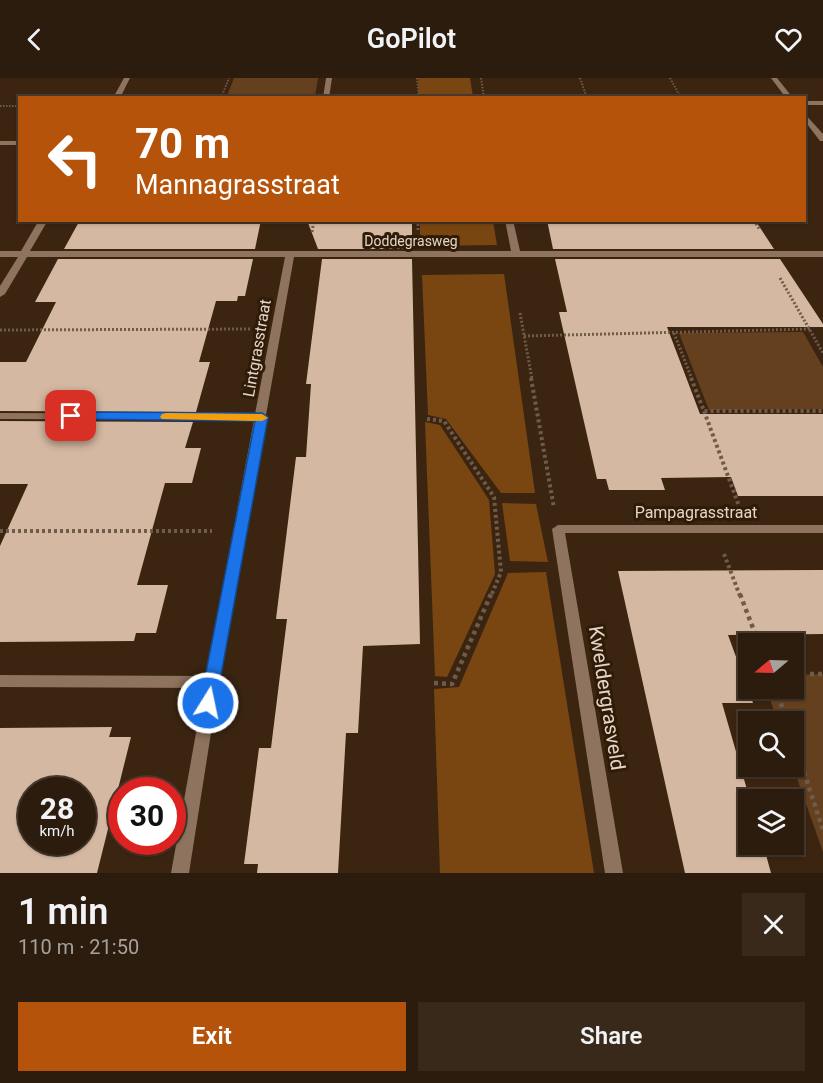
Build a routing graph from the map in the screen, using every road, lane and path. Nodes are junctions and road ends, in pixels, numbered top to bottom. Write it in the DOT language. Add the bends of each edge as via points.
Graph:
graph roads {
  1 [pos="127,78"];
  2 [pos="229,78"];
  3 [pos="329,78"];
  4 [pos="417,78"];
  5 [pos="481,78"];
  6 [pos="580,78"];
  7 [pos="670,78"];
  8 [pos="774,78"];
  9 [pos="117,96"];
  10 [pos="222,96"];
  11 [pos="326,96"];
  12 [pos="419,96"];
  13 [pos="484,96"];
  14 [pos="586,96"];
  15 [pos="680,96"];
  16 [pos="788,96"];
  17 [pos="806,103"];
  18 [pos="823,103"];
  19 [pos="0,106"];
  20 [pos="18,106"];
  21 [pos="806,118"];
  22 [pos="823,139"];
  23 [pos="0,143"];
  24 [pos="18,143"];
  25 [pos="43,222"];
  26 [pos="509,222"];
  27 [pos="0,254"];
  28 [pos="24,254"];
  29 [pos="516,254"];
  30 [pos="766,254"];
  31 [pos="823,254"];
  32 [pos="290,255"];
  33 [pos="0,294"];
  34 [pos="520,313"];
  35 [pos="277,328"];
  36 [pos="810,329"];
  37 [pos="0,330"];
  38 [pos="674,333"];
  39 [pos="524,336"];
  40 [pos="823,353"];
  41 [pos="704,411"];
  42 [pos="823,411"];
  43 [pos="0,416"];
  44 [pos="262,417"];
  45 [pos="427,419"];
  46 [pos="564,529"];
  47 [pos="712,529"];
  48 [pos="747,529"];
  49 [pos="823,529"];
  50 [pos="0,531"];
  51 [pos="240,531"];
  52 [pos="755,633"];
  53 [pos="804,674"];
  54 [pos="823,674"];
  55 [pos="0,681"];
  56 [pos="212,682"];
  57 [pos="434,683"];
  58 [pos="804,772"];
  59 [pos="823,830"];
  60 [pos="180,873"];
  61 [pos="614,873"];
  1 -- 9 [label="street"];
  2 -- 10 [label="path"];
  3 -- 11 [label="street"];
  4 -- 12 [label="path"];
  5 -- 13 [label="path"];
  6 -- 14 [label="path"];
  7 -- 15 [label="path"];
  8 -- 16 [label="street"];
  17 -- 18 [label="street"];
  19 -- 20 [label="path"];
  21 -- 22 [label="street"];
  23 -- 24 [label="street"];
  25 -- 28 [label="street"];
  26 -- 29 [label="street"];
  27 -- 28 [label="street, Doddegrasweg"];
  28 -- 32 [label="street, Doddegrasweg"];
  28 -- 33 [label="street"];
  29 -- 30 [label="street, Doddegrasweg"];
  29 -- 32 [label="street, Doddegrasweg"];
  30 -- 31 [label="street, Doddegrasweg"];
  30 -- 36 [label="path"];
  32 -- 35 [label="street, Lintgrasstraat"];
  34 -- 39 [label="path"];
  35 -- 37 [label="path"];
  35 -- 44 [label="street, Lintgrasstraat"];
  36 -- 38 [label="path"];
  36 -- 40 [label="path"];
  38 -- 39 [label="path"];
  38 -- 41 [label="path"];
  39 -- 46 [label="path"];
  41 -- 42 [label="path"];
  41 -- 48 [label="path"];
  43 -- 44 [label="street"];
  44 -- 51 [label="street, Lintgrasstraat"];
  45 -- 57 [label="path" via="444,421 494,497 502,561 501,572 452,684"];
  46 -- 47 [label="street, Pampagrasstraat"];
  46 -- 61 [label="street, Kweldergrasveld"];
  47 -- 48 [label="street, Pampagrasstraat"];
  47 -- 52 [label="path"];
  48 -- 49 [label="street, Pampagrasstraat"];
  50 -- 51 [label="path"];
  51 -- 56 [label="street, Lintgrasstraat"];
  53 -- 54 [label="path"];
  55 -- 56 [label="street"];
  56 -- 60 [label="street, Lintgrasstraat"];
  58 -- 59 [label="path"];
}
